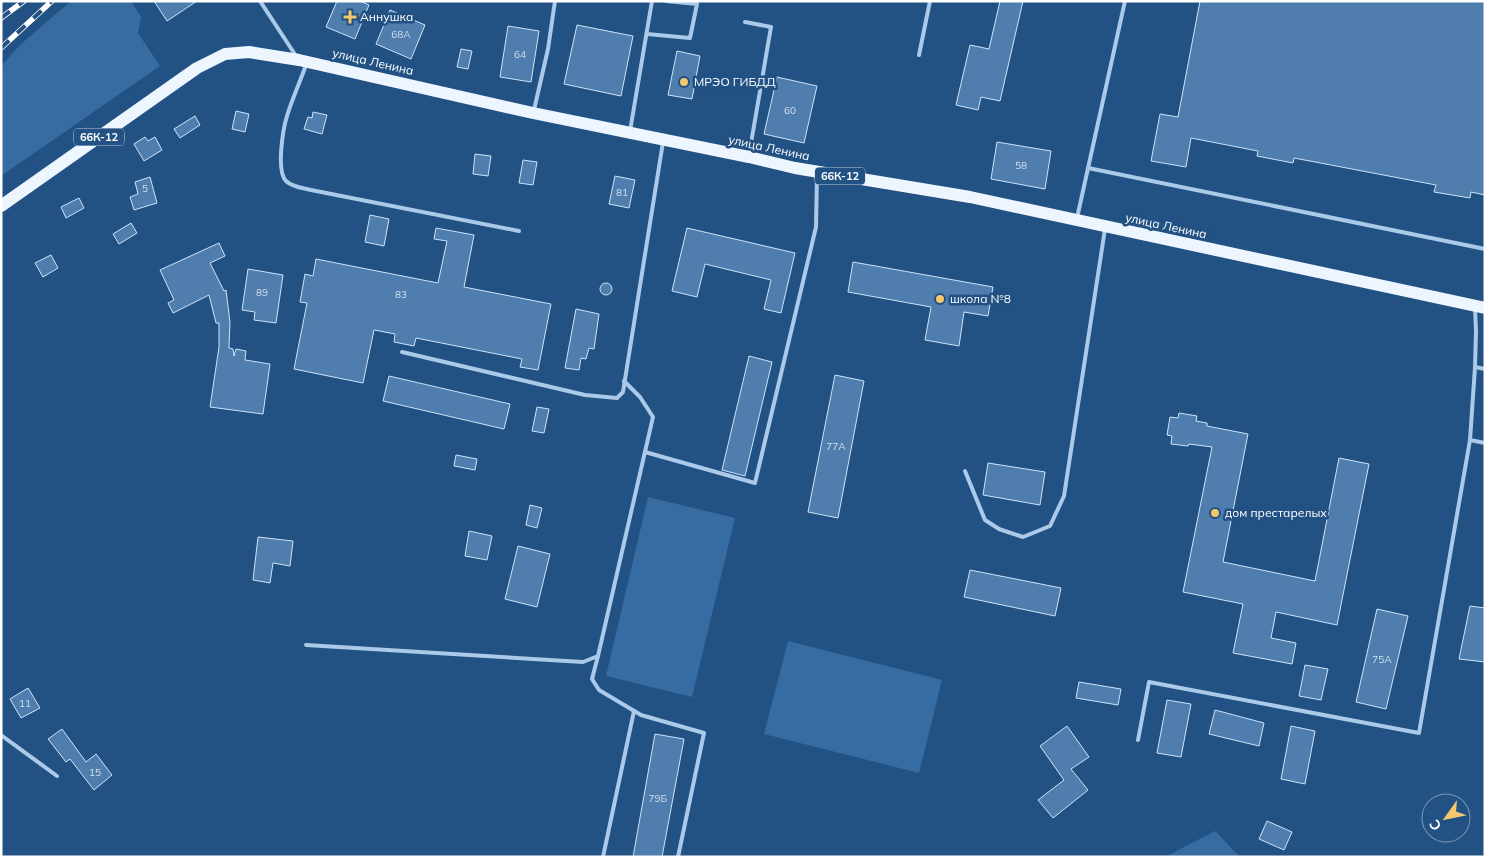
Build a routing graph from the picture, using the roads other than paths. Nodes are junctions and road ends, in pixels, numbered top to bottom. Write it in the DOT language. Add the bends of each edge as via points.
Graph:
graph roads {
  1 [pos="260,1"];
  2 [pos="555,1"];
  3 [pos="652,1"];
  4 [pos="666,1"];
  5 [pos="930,1"];
  6 [pos="1125,1"];
  7 [pos="745,22"];
  8 [pos="647,34"];
  9 [pos="919,54"];
  10 [pos="303,61"];
  11 [pos="533,113"];
  12 [pos="630,133"];
  13 [pos="663,140"];
  14 [pos="748,157"];
  15 [pos="1088,168"];
  16 [pos="817,172"];
  17 [pos="1,206"];
  18 [pos="1076,220"];
  19 [pos="1106,227"];
  20 [pos="519,231"];
  21 [pos="1485,249"];
  22 [pos="1480,307"];
  23 [pos="402,352"];
  24 [pos="1475,367"];
  25 [pos="1485,369"];
  26 [pos="624,380"];
  27 [pos="1470,440"];
  28 [pos="1485,443"];
  29 [pos="645,452"];
  30 [pos="965,471"];
  31 [pos="306,646"];
  32 [pos="598,656"];
  33 [pos="634,711"];
  34 [pos="1,735"];
  35 [pos="1138,740"];
  36 [pos="57,776"];
  37 [pos="603,857"];
  38 [pos="678,857"];
  1 -- 10 [label="lane"];
  2 -- 11 [label="lane"];
  3 -- 8 [label="lane"];
  4 -- 8 [label="lane" via="697,4 690,38"];
  5 -- 9 [label="lane"];
  6 -- 15 [label="lane"];
  7 -- 14 [label="lane" via="771,27"];
  8 -- 12 [label="lane"];
  10 -- 11 [label="main road, улица Ленина / 66К-12"];
  10 -- 17 [label="main road, улица Ленина / 66К-12" via="249,52 225,54 197,68"];
  10 -- 20 [label="lane" via="286,118 281,155 282,177 287,182 311,190"];
  11 -- 12 [label="main road, улица Ленина / 66К-12"];
  12 -- 13 [label="main road, улица Ленина / 66К-12"];
  13 -- 14 [label="main road, улица Ленина / 66К-12"];
  13 -- 26 [label="lane"];
  14 -- 16 [label="main road, улица Ленина / 66К-12"];
  15 -- 18 [label="lane"];
  15 -- 21 [label="lane"];
  16 -- 18 [label="main road, улица Ленина / 66К-12" via="970,197"];
  16 -- 29 [label="lane" via="816,227 755,483"];
  18 -- 19 [label="main road, улица Ленина / 66К-12"];
  19 -- 22 [label="main road, улица Ленина / 66К-12"];
  19 -- 30 [label="lane" via="1064,496 1050,526 1023,537 985,520"];
  22 -- 24 [label="lane"];
  23 -- 26 [label="lane" via="585,394 617,398 623,392"];
  24 -- 25 [label="lane"];
  24 -- 27 [label="lane"];
  26 -- 29 [label="lane" via="653,417"];
  27 -- 28 [label="lane"];
  27 -- 35 [label="lane" via="1419,733 1149,682"];
  29 -- 32 [label="lane"];
  31 -- 32 [label="lane" via="583,662"];
  32 -- 33 [label="lane" via="592,679 599,690"];
  33 -- 37 [label="lane"];
  33 -- 38 [label="lane" via="641,716 704,733"];
  34 -- 36 [label="lane"];
}
